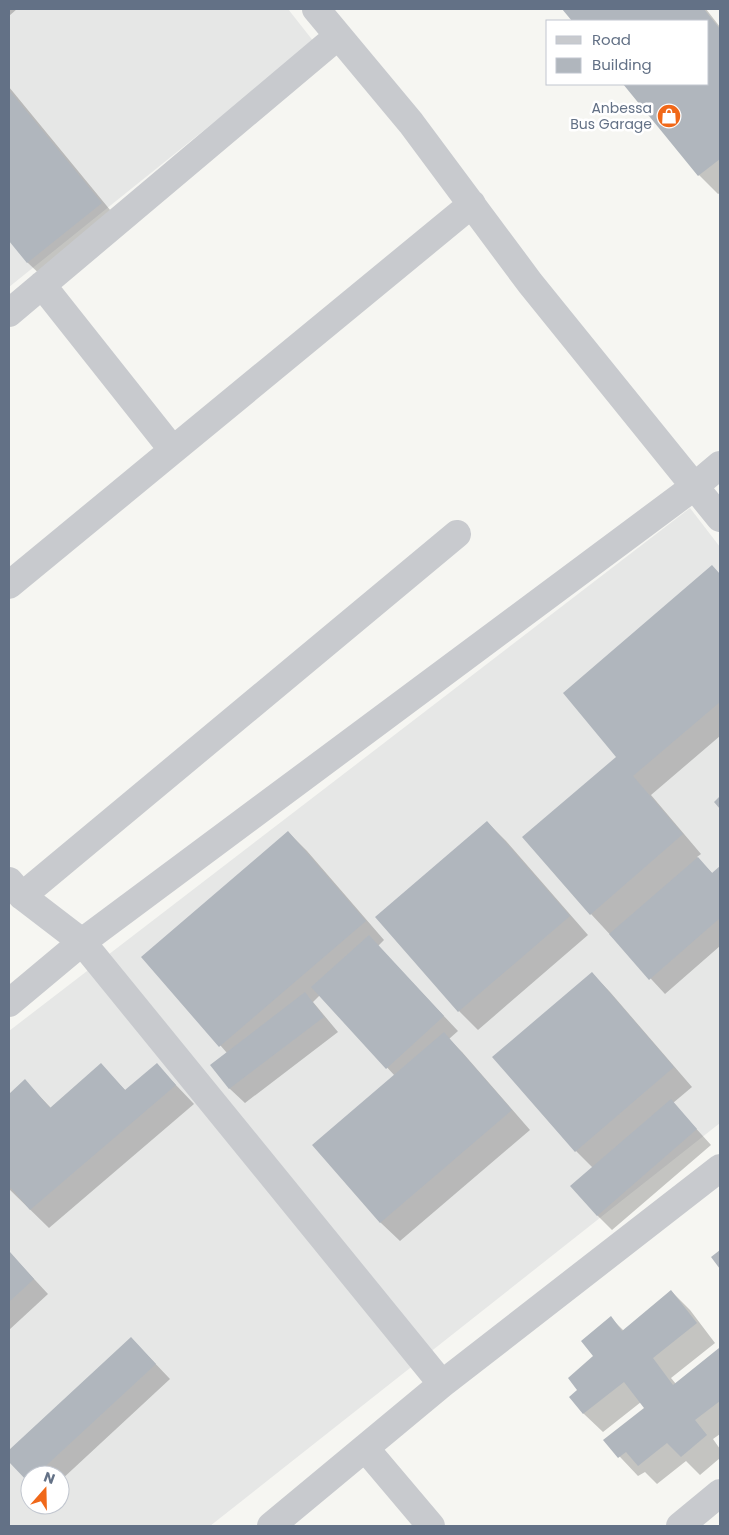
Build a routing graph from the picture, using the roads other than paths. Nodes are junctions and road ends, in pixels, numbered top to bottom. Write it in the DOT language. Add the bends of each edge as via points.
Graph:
graph roads {
  1 [pos="316,9"];
  2 [pos="338,36"];
  3 [pos="472,204"];
  4 [pos="42,285"];
  5 [pos="9,313"];
  6 [pos="172,450"];
  7 [pos="720,465"];
  8 [pos="695,486"];
  9 [pos="720,518"];
  10 [pos="457,534"];
  11 [pos="9,585"];
  12 [pos="15,889"];
  13 [pos="82,942"];
  14 [pos="9,1003"];
  15 [pos="720,1168"];
  16 [pos="442,1384"];
  17 [pos="365,1448"];
  18 [pos="720,1493"];
  19 [pos="271,1526"];
  20 [pos="431,1526"];
  21 [pos="680,1526"];
  1 -- 2 [label="street"];
  2 -- 3 [label="street" via="411,123"];
  2 -- 4 [label="street"];
  3 -- 6 [label="street"];
  3 -- 8 [label="street" via="530,283"];
  4 -- 5 [label="street"];
  4 -- 6 [label="street"];
  6 -- 11 [label="street"];
  7 -- 8 [label="street"];
  8 -- 9 [label="street"];
  8 -- 13 [label="street"];
  10 -- 12 [label="street"];
  12 -- 13 [label="street"];
  13 -- 14 [label="street"];
  13 -- 16 [label="street"];
  15 -- 16 [label="street"];
  16 -- 17 [label="street"];
  17 -- 19 [label="street"];
  17 -- 20 [label="street"];
  18 -- 21 [label="street"];
}
